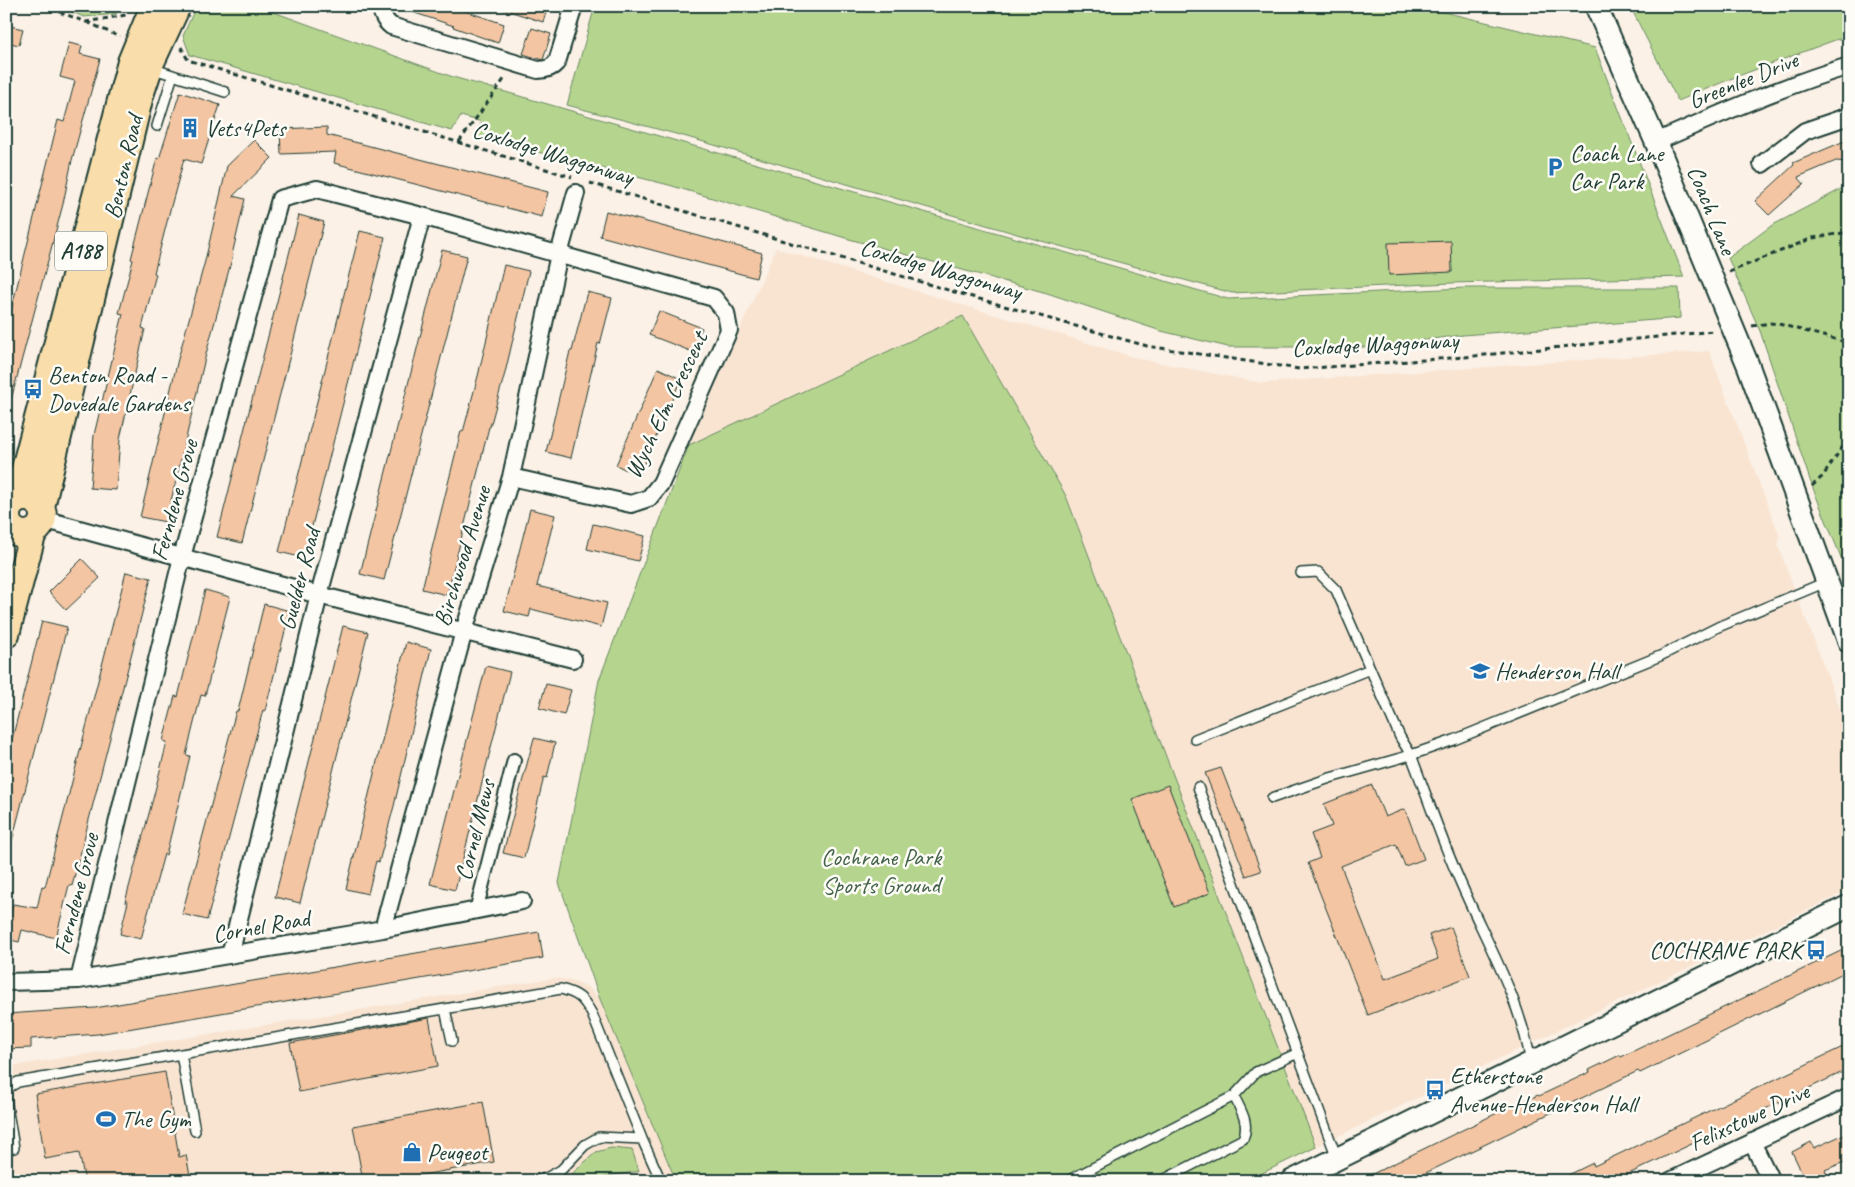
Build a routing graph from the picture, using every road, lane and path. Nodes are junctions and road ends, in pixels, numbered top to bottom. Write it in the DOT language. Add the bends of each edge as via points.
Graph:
graph roads {
  1 [pos="43,6"];
  2 [pos="154,6"];
  3 [pos="177,6"];
  4 [pos="380,6"];
  5 [pos="574,6"];
  6 [pos="1596,6"];
  7 [pos="128,15"];
  8 [pos="86,22"];
  9 [pos="180,44"];
  10 [pos="153,62"];
  11 [pos="516,63"];
  12 [pos="1849,66"];
  13 [pos="225,92"];
  14 [pos="1849,116"];
  15 [pos="157,126"];
  16 [pos="459,142"];
  17 [pos="1656,142"];
  18 [pos="1762,164"];
  19 [pos="581,185"];
  20 [pos="422,216"];
  21 [pos="1848,232"];
  22 [pos="1849,244"];
  23 [pos="559,254"];
  24 [pos="1712,279"];
  25 [pos="1733,329"];
  26 [pos="1849,343"];
  27 [pos="1849,437"];
  28 [pos="511,477"];
  29 [pos="1796,495"];
  30 [pos="20,518"];
  31 [pos="182,557"];
  32 [pos="1301,573"];
  33 [pos="1826,581"];
  34 [pos="319,595"];
  35 [pos="464,632"];
  36 [pos="6,634"];
  37 [pos="1849,642"];
  38 [pos="573,659"];
  39 [pos="1370,669"];
  40 [pos="1195,739"];
  41 [pos="1411,755"];
  42 [pos="514,760"];
  43 [pos="1198,787"];
  44 [pos="1272,798"];
  45 [pos="522,902"];
  46 [pos="1849,906"];
  47 [pos="476,911"];
  48 [pos="383,930"];
  49 [pos="230,955"];
  50 [pos="79,980"];
  51 [pos="6,982"];
  52 [pos="445,1009"];
  53 [pos="452,1040"];
  54 [pos="1298,1053"];
  55 [pos="181,1054"];
  56 [pos="1531,1063"];
  57 [pos="6,1089"];
  58 [pos="1234,1096"];
  59 [pos="1849,1097"];
  60 [pos="6,1099"];
  61 [pos="195,1131"];
  62 [pos="642,1139"];
  63 [pos="1752,1142"];
  64 [pos="6,1149"];
  65 [pos="1337,1158"];
  66 [pos="536,1181"];
  67 [pos="661,1181"];
  68 [pos="1066,1181"];
  69 [pos="1162,1181"];
  70 [pos="1292,1181"];
  71 [pos="1670,1181"];
  72 [pos="1771,1181"];
  1 -- 8 [label="path"];
  2 -- 10 [label="main road, Benton Road / A188"];
  3 -- 10 [label="main road, Benton Road / A188"];
  4 -- 11 [label="street" via="385,21 391,26"];
  5 -- 11 [label="street" via="553,67 538,70"];
  6 -- 17 [label="street, Coach Lane"];
  7 -- 8 [label="path"];
  8 -- 10 [label="path"];
  9 -- 16 [label="path, Coxlodge Waggonway" via="188,60"];
  10 -- 13 [label="lane"];
  10 -- 15 [label="lane"];
  10 -- 30 [label="main road, Benton Road / A188" via="130,62"];
  11 -- 16 [label="path"];
  12 -- 17 [label="street, Greenlee Drive" via="1713,116"];
  14 -- 18 [label="street" via="1804,131"];
  16 -- 19 [label="path, Coxlodge Waggonway"];
  17 -- 24 [label="street, Coach Lane"];
  19 -- 23 [label="street, Birchwood Avenue"];
  19 -- 25 [label="path, Coxlodge Waggonway" via="1147,346 1299,369 1465,357"];
  20 -- 23 [label="street, Ferndene Grove"];
  20 -- 31 [label="street, Ferndene Grove" via="317,189 280,199"];
  20 -- 34 [label="street, Guelder Road"];
  21 -- 22 [label="path"];
  21 -- 24 [label="path" via="1813,238"];
  23 -- 28 [label="street, Birchwood Avenue"];
  23 -- 28 [label="street, Wych Elm Crescent" via="714,298 726,313 729,330 661,483 649,498 631,504"];
  24 -- 25 [label="street, Coach Lane"];
  25 -- 26 [label="path, Coxlodge Waggonway" via="1779,324"];
  25 -- 29 [label="street, Coach Lane"];
  27 -- 29 [label="path" via="1823,476"];
  28 -- 35 [label="street, Birchwood Avenue"];
  29 -- 33 [label="street, Coach Lane"];
  30 -- 31 [label="street"];
  30 -- 36 [label="main road, Benton Road / A188"];
  31 -- 34 [label="street"];
  31 -- 50 [label="street, Ferndene Grove"];
  32 -- 39 [label="lane" via="1318,572 1336,590"];
  33 -- 37 [label="street, Coach Lane"];
  33 -- 41 [label="lane" via="1718,627 1660,656"];
  34 -- 35 [label="street"];
  34 -- 49 [label="street, Guelder Road"];
  35 -- 38 [label="street"];
  35 -- 48 [label="street, Birchwood Avenue"];
  39 -- 40 [label="lane"];
  39 -- 41 [label="lane"];
  41 -- 44 [label="lane"];
  41 -- 56 [label="lane" via="1458,879 1508,986 1527,1039"];
  42 -- 47 [label="street, Cornel Mews"];
  43 -- 54 [label="lane"];
  45 -- 47 [label="street, Cornel Road"];
  46 -- 56 [label="street"];
  47 -- 48 [label="street, Cornel Road"];
  48 -- 49 [label="street, Cornel Road"];
  49 -- 50 [label="street, Cornel Road"];
  50 -- 51 [label="street, Cornel Road"];
  52 -- 53 [label="lane"];
  52 -- 55 [label="lane"];
  52 -- 62 [label="lane" via="560,989 575,993 585,1001 592,1014"];
  54 -- 58 [label="lane" via="1256,1072"];
  54 -- 65 [label="lane"];
  55 -- 57 [label="lane" via="18,1082"];
  55 -- 61 [label="lane"];
  56 -- 65 [label="street"];
  58 -- 68 [label="lane"];
  58 -- 69 [label="lane" via="1245,1118 1247,1130 1243,1139"];
  59 -- 63 [label="street, Felixstowe Drive"];
  60 -- 64 [label="lane" via="14,1148"];
  62 -- 66 [label="lane" via="599,1137 585,1145 561,1170"];
  62 -- 67 [label="lane"];
  63 -- 71 [label="street, Felixstowe Drive"];
  63 -- 72 [label="street"];
  65 -- 70 [label="street"];
}
